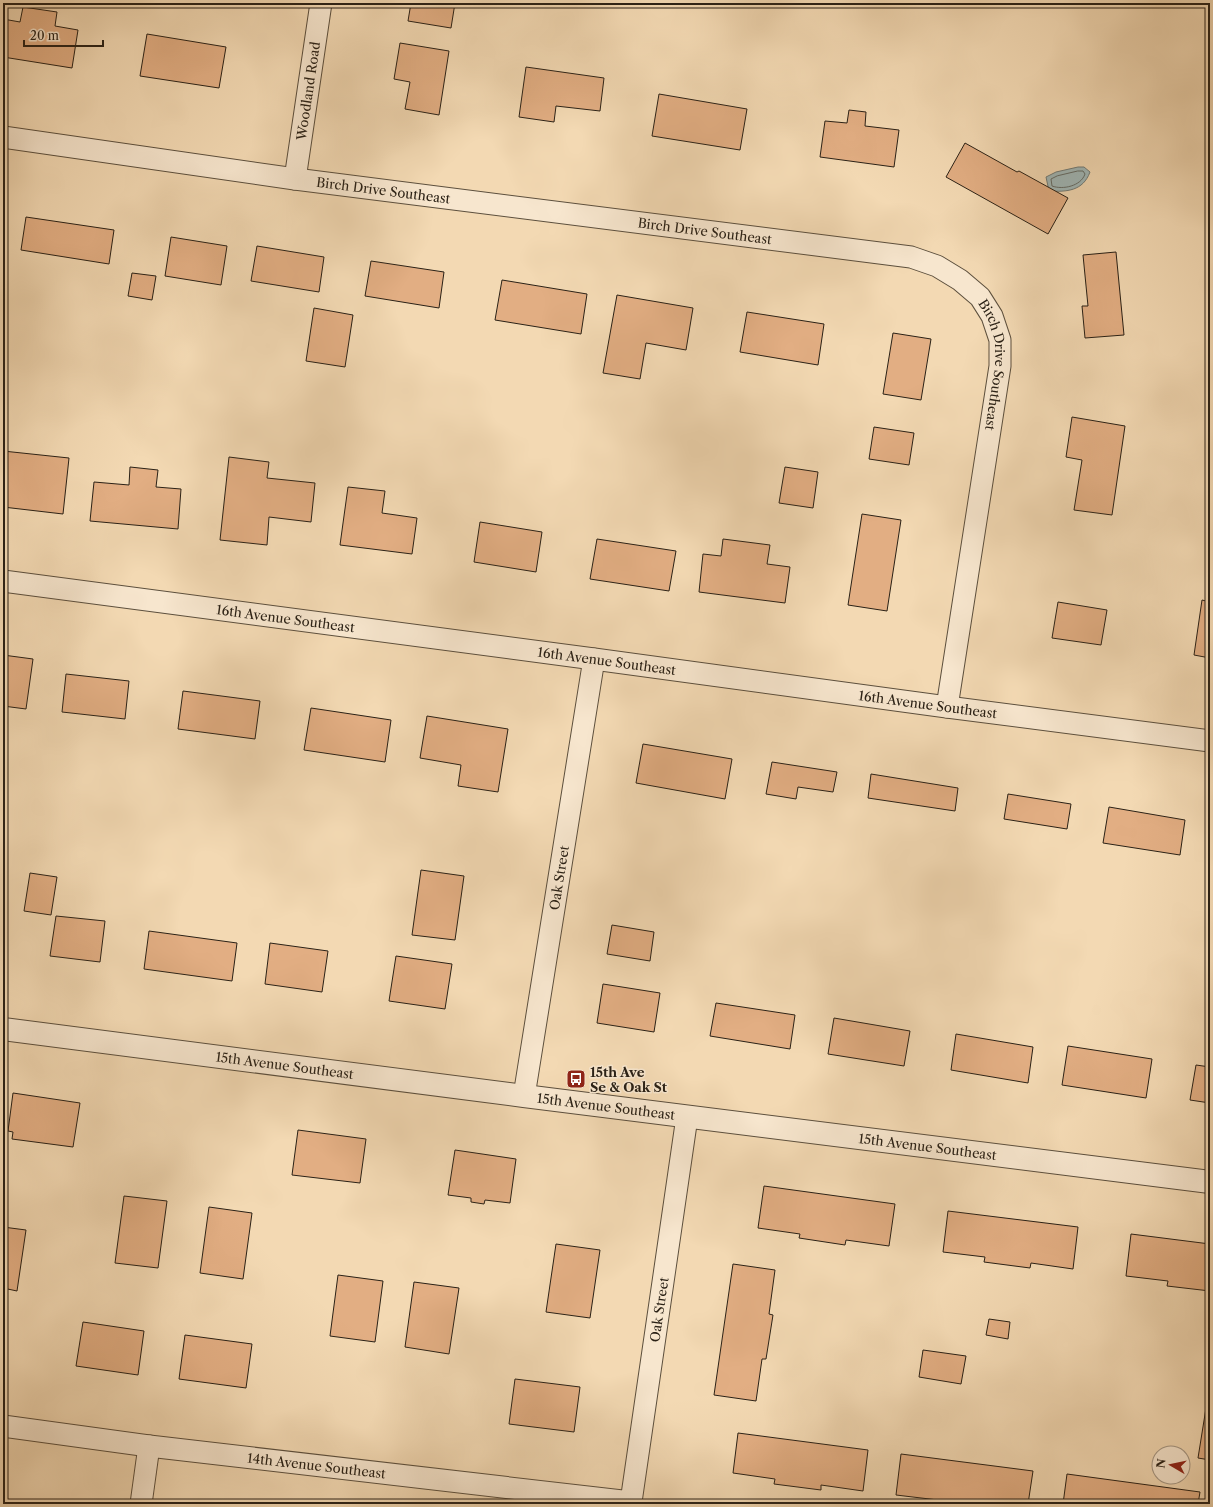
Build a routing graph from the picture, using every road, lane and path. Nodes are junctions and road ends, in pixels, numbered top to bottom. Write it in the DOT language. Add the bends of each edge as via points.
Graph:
graph roads {
  1 [pos="321,3"];
  2 [pos="3,137"];
  3 [pos="295,179"];
  4 [pos="3,581"];
  5 [pos="594,659"];
  6 [pos="947,707"];
  7 [pos="1210,740"];
  8 [pos="3,1029"];
  9 [pos="524,1096"];
  10 [pos="687,1117"];
  11 [pos="1210,1182"];
  12 [pos="3,1426"];
  13 [pos="149,1446"];
  14 [pos="631,1502"];
  15 [pos="141,1504"];
  1 -- 3 [label="street, Woodland Road"];
  2 -- 3 [label="street, Birch Drive Southeast"];
  3 -- 6 [label="street, Birch Drive Southeast" via="911,257 937,266 960,280 980,297 992,316 1000,340 1000,366"];
  4 -- 5 [label="street, 16th Avenue Southeast"];
  5 -- 6 [label="street, 16th Avenue Southeast"];
  5 -- 9 [label="street, Oak Street"];
  6 -- 7 [label="street, 16th Avenue Southeast"];
  8 -- 9 [label="street, 15th Avenue Southeast"];
  9 -- 10 [label="street, 15th Avenue Southeast"];
  10 -- 11 [label="street, 15th Avenue Southeast"];
  10 -- 14 [label="street, Oak Street"];
  12 -- 13 [label="street, 14th Avenue Southeast"];
  13 -- 14 [label="street, 14th Avenue Southeast"];
  13 -- 15 [label="street"];
}
